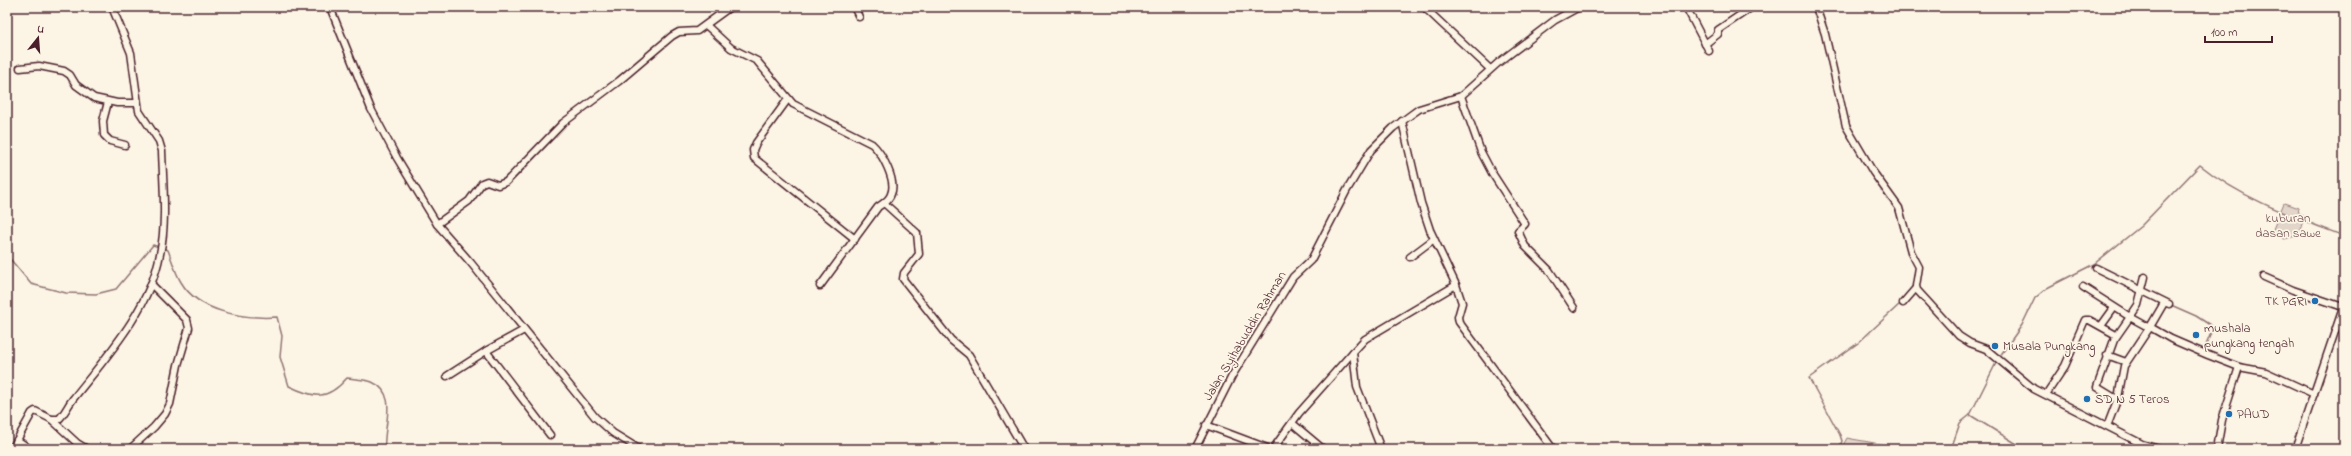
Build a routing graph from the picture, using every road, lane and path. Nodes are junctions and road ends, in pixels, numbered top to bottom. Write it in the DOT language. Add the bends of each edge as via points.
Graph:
graph roads {
  1 [pos="112,7"];
  2 [pos="330,7"];
  3 [pos="730,7"];
  4 [pos="854,7"];
  5 [pos="1424,7"];
  6 [pos="1579,7"];
  7 [pos="1686,7"];
  8 [pos="1752,7"];
  9 [pos="1816,7"];
  10 [pos="860,17"];
  11 [pos="706,25"];
  12 [pos="1705,44"];
  13 [pos="1710,51"];
  14 [pos="20,68"];
  15 [pos="1490,69"];
  16 [pos="1461,96"];
  17 [pos="788,99"];
  18 [pos="108,102"];
  19 [pos="137,102"];
  20 [pos="1402,121"];
  21 [pos="125,145"];
  22 [pos="884,203"];
  23 [pos="437,224"];
  24 [pos="855,239"];
  25 [pos="1434,239"];
  26 [pos="1410,257"];
  27 [pos="2096,268"];
  28 [pos="2145,277"];
  29 [pos="2264,277"];
  30 [pos="150,284"];
  31 [pos="820,286"];
  32 [pos="1456,286"];
  33 [pos="2083,287"];
  34 [pos="1916,288"];
  35 [pos="2143,289"];
  36 [pos="1903,303"];
  37 [pos="2344,306"];
  38 [pos="1574,308"];
  39 [pos="2114,308"];
  40 [pos="2342,316"];
  41 [pos="2130,317"];
  42 [pos="2101,326"];
  43 [pos="2150,327"];
  44 [pos="524,330"];
  45 [pos="2116,335"];
  46 [pos="486,350"];
  47 [pos="1353,352"];
  48 [pos="2107,355"];
  49 [pos="2126,362"];
  50 [pos="2241,367"];
  51 [pos="447,376"];
  52 [pos="2047,393"];
  53 [pos="2316,393"];
  54 [pos="2115,398"];
  55 [pos="51,420"];
  56 [pos="1292,424"];
  57 [pos="2108,424"];
  58 [pos="1206,425"];
  59 [pos="550,435"];
  60 [pos="17,440"];
  61 [pos="77,443"];
  62 [pos="12,449"];
  63 [pos="30,449"];
  64 [pos="73,449"];
  65 [pos="87,449"];
  66 [pos="131,449"];
  67 [pos="639,449"];
  68 [pos="1024,449"];
  69 [pos="1195,449"];
  70 [pos="1272,449"];
  71 [pos="1323,449"];
  72 [pos="1381,449"];
  73 [pos="1553,449"];
  74 [pos="2159,449"];
  75 [pos="2217,449"];
  76 [pos="2295,449"];
  1 -- 19 [label="street" via="131,53"];
  2 -- 23 [label="street" via="371,109"];
  3 -- 11 [label="street"];
  4 -- 10 [label="street"];
  5 -- 15 [label="street"];
  6 -- 15 [label="street, Jalan Syihabuddin Rahman" via="1555,20"];
  7 -- 12 [label="street"];
  8 -- 12 [label="street" via="1718,30 1718,34"];
  9 -- 34 [label="street" via="1825,34 1846,126 1873,172 1899,208 1919,267"];
  11 -- 17 [label="street" via="731,48 755,59"];
  11 -- 23 [label="street" via="694,32 679,32 672,36 619,81 563,123 506,182 498,185 487,181 482,183 470,201"];
  12 -- 13 [label="street"];
  14 -- 18 [label="street" via="39,66 64,71 86,93"];
  15 -- 16 [label="street, Jalan Syihabuddin Rahman"];
  16 -- 20 [label="street, Jalan Syihabuddin Rahman" via="1419,109"];
  16 -- 38 [label="street" via="1485,159 1525,224 1518,232 1521,240 1548,270"];
  17 -- 22 [label="street" via="801,109 867,141 876,148 893,183 892,194"];
  17 -- 24 [label="street" via="756,143 753,150 754,158"];
  18 -- 19 [label="street"];
  18 -- 21 [label="street" via="103,121 104,135 110,141"];
  19 -- 30 [label="street" via="141,115 159,141 162,151 163,234 160,256"];
  20 -- 25 [label="street" via="1421,202"];
  20 -- 58 [label="street, Jalan Syihabuddin Rahman" via="1364,159 1311,260 1293,277 1232,376"];
  22 -- 24 [label="street"];
  22 -- 68 [label="street" via="917,235 919,254 904,273 904,279 951,340 969,355"];
  23 -- 44 [label="street"];
  24 -- 31 [label="street"];
  25 -- 26 [label="street"];
  25 -- 32 [label="street"];
  27 -- 35 [label="street"];
  28 -- 35 [label="street"];
  29 -- 37 [label="street"];
  30 -- 55 [label="street" via="113,350 62,416"];
  30 -- 66 [label="street" via="187,320 189,328 170,404 165,414"];
  32 -- 47 [label="street" via="1365,339"];
  32 -- 73 [label="street" via="1462,303 1459,322"];
  33 -- 39 [label="street"];
  34 -- 36 [label="street"];
  34 -- 74 [label="street" via="1959,336 1986,348 2034,389 2142,444"];
  35 -- 41 [label="street" via="2137,307"];
  35 -- 43 [label="street" via="2167,303"];
  37 -- 40 [label="street"];
  39 -- 41 [label="street"];
  39 -- 42 [label="street"];
  40 -- 53 [label="street"];
  41 -- 43 [label="street"];
  41 -- 45 [label="street"];
  42 -- 45 [label="street"];
  42 -- 52 [label="street" via="2088,319 2083,321 2065,366"];
  43 -- 49 [label="street"];
  43 -- 50 [label="street" via="2171,339"];
  44 -- 46 [label="street"];
  44 -- 67 [label="street" via="595,416 620,438"];
  45 -- 48 [label="street"];
  46 -- 51 [label="street"];
  46 -- 59 [label="street"];
  47 -- 56 [label="street"];
  47 -- 72 [label="street" via="1357,387"];
  48 -- 49 [label="street"];
  48 -- 54 [label="street" via="2097,388"];
  49 -- 57 [label="street" via="2118,398"];
  50 -- 53 [label="street" via="2273,375"];
  50 -- 75 [label="street" via="2222,420"];
  53 -- 76 [label="street"];
  55 -- 60 [label="street" via="34,412"];
  55 -- 61 [label="street"];
  56 -- 70 [label="street"];
  56 -- 71 [label="street"];
  58 -- 69 [label="street, Jalan Syihabuddin Rahman"];
  58 -- 70 [label="street"];
  60 -- 62 [label="street"];
  60 -- 63 [label="street"];
  61 -- 64 [label="street"];
  61 -- 65 [label="street"];
}
